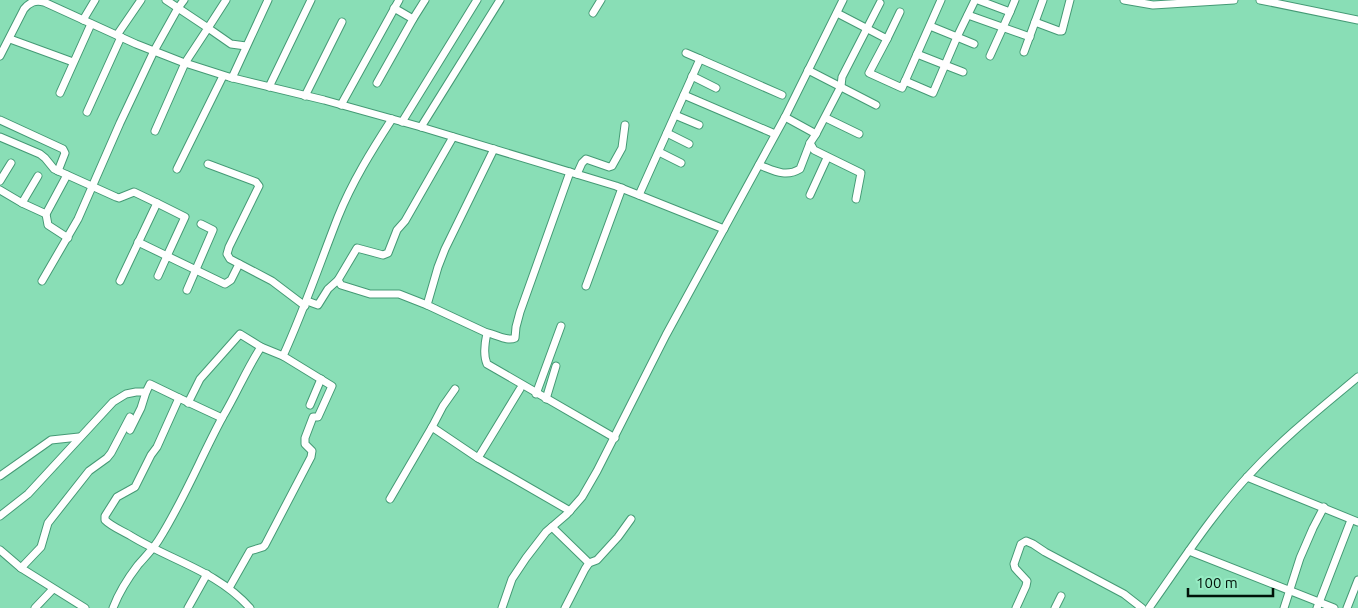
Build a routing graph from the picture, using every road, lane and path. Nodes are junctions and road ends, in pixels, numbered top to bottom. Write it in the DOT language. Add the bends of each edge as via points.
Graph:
graph roads {
  1 [pos="36,0"];
  2 [pos="95,0"];
  3 [pos="141,0"];
  4 [pos="166,0"];
  5 [pos="184,0"];
  6 [pos="226,0"];
  7 [pos="268,0"];
  8 [pos="311,0"];
  9 [pos="398,0"];
  10 [pos="425,0"];
  11 [pos="477,0"];
  12 [pos="500,0"];
  13 [pos="601,0"];
  14 [pos="843,0"];
  15 [pos="941,0"];
  16 [pos="976,0"];
  17 [pos="1015,0"];
  18 [pos="1043,0"];
  19 [pos="1070,0"];
  20 [pos="1124,0"];
  21 [pos="1234,0"];
  22 [pos="1260,0"];
  23 [pos="1175,2"];
  24 [pos="880,3"];
  25 [pos="178,8"];
  26 [pos="394,8"];
  27 [pos="900,12"];
  28 [pos="1010,12"];
  29 [pos="593,13"];
  30 [pos="837,13"];
  31 [pos="968,15"];
  32 [pos="83,20"];
  33 [pos="413,20"];
  34 [pos="1358,20"];
  35 [pos="342,22"];
  36 [pos="1035,22"];
  37 [pos="91,24"];
  38 [pos="930,26"];
  39 [pos="1003,27"];
  40 [pos="208,28"];
  41 [pos="866,29"];
  42 [pos="119,36"];
  43 [pos="957,37"];
  44 [pos="1030,37"];
  45 [pos="10,39"];
  46 [pos="887,39"];
  47 [pos="974,44"];
  48 [pos="246,46"];
  49 [pos="154,51"];
  50 [pos="1024,52"];
  51 [pos="686,53"];
  52 [pos="917,54"];
  53 [pos="0,56"];
  54 [pos="990,56"];
  55 [pos="700,59"];
  56 [pos="73,62"];
  57 [pos="185,63"];
  58 [pos="945,65"];
  59 [pos="808,70"];
  60 [pos="963,72"];
  61 [pos="223,76"];
  62 [pos="692,76"];
  63 [pos="232,78"];
  64 [pos="905,81"];
  65 [pos="377,83"];
  66 [pos="841,86"];
  67 [pos="269,87"];
  68 [pos="716,88"];
  69 [pos="60,93"];
  70 [pos="782,94"];
  71 [pos="684,95"];
  72 [pos="305,96"];
  73 [pos="341,105"];
  74 [pos="876,105"];
  75 [pos="87,112"];
  76 [pos="675,115"];
  77 [pos="785,117"];
  78 [pos="826,118"];
  79 [pos="392,119"];
  80 [pos="0,120"];
  81 [pos="402,122"];
  82 [pos="625,125"];
  83 [pos="698,125"];
  84 [pos="421,127"];
  85 [pos="155,131"];
  86 [pos="667,133"];
  87 [pos="775,134"];
  88 [pos="816,134"];
  89 [pos="859,134"];
  90 [pos="0,137"];
  91 [pos="453,137"];
  92 [pos="810,143"];
  93 [pos="689,144"];
  94 [pos="494,149"];
  95 [pos="658,152"];
  96 [pos="827,158"];
  97 [pos="11,163"];
  98 [pos="681,163"];
  99 [pos="208,164"];
  100 [pos="759,165"];
  101 [pos="177,169"];
  102 [pos="58,171"];
  103 [pos="574,173"];
  104 [pos="67,175"];
  105 [pos="38,176"];
  106 [pos="0,181"];
  107 [pos="92,185"];
  108 [pos="622,188"];
  109 [pos="0,190"];
  110 [pos="640,195"];
  111 [pos="810,195"];
  112 [pos="856,199"];
  113 [pos="22,203"];
  114 [pos="156,203"];
  115 [pos="46,214"];
  116 [pos="201,224"];
  117 [pos="724,228"];
  118 [pos="68,238"];
  119 [pos="138,242"];
  120 [pos="167,256"];
  121 [pos="239,264"];
  122 [pos="196,270"];
  123 [pos="158,276"];
  124 [pos="338,280"];
  125 [pos="120,281"];
  126 [pos="42,282"];
  127 [pos="586,286"];
  128 [pos="186,290"];
  129 [pos="306,304"];
  130 [pos="427,305"];
  131 [pos="561,326"];
  132 [pos="487,333"];
  133 [pos="261,347"];
  134 [pos="284,356"];
  135 [pos="556,366"];
  136 [pos="1358,377"];
  137 [pos="321,379"];
  138 [pos="455,389"];
  139 [pos="520,389"];
  140 [pos="146,392"];
  141 [pos="536,394"];
  142 [pos="179,398"];
  143 [pos="546,399"];
  144 [pos="188,402"];
  145 [pos="310,405"];
  146 [pos="130,418"];
  147 [pos="222,418"];
  148 [pos="432,426"];
  149 [pos="130,430"];
  150 [pos="79,437"];
  151 [pos="615,438"];
  152 [pos="478,458"];
  153 [pos="0,476"];
  154 [pos="1247,477"];
  155 [pos="390,500"];
  156 [pos="1324,507"];
  157 [pos="570,510"];
  158 [pos="0,516"];
  159 [pos="631,518"];
  160 [pos="1355,521"];
  161 [pos="552,527"];
  162 [pos="152,549"];
  163 [pos="0,550"];
  164 [pos="1190,551"];
  165 [pos="589,563"];
  166 [pos="21,568"];
  167 [pos="207,574"];
  168 [pos="1358,580"];
  169 [pos="229,588"];
  170 [pos="53,589"];
  171 [pos="1290,591"];
  172 [pos="1061,596"];
  173 [pos="1318,605"];
  174 [pos="34,608"];
  175 [pos="85,608"];
  176 [pos="113,608"];
  177 [pos="188,608"];
  178 [pos="250,608"];
  179 [pos="502,608"];
  180 [pos="565,608"];
  181 [pos="1016,608"];
  182 [pos="1055,608"];
  183 [pos="1142,608"];
  184 [pos="1149,608"];
  185 [pos="1284,608"];
  186 [pos="1334,608"];
  187 [pos="1347,608"];
  1 -- 32 [label="street"];
  1 -- 45 [label="street" via="24,9"];
  2 -- 32 [label="street"];
  3 -- 42 [label="street"];
  4 -- 25 [label="street"];
  5 -- 25 [label="street"];
  6 -- 40 [label="street"];
  7 -- 48 [label="street"];
  8 -- 67 [label="street"];
  9 -- 26 [label="street"];
  10 -- 33 [label="street"];
  11 -- 81 [label="street"];
  12 -- 84 [label="street"];
  13 -- 29 [label="street"];
  14 -- 30 [label="street"];
  15 -- 38 [label="street"];
  16 -- 28 [label="street"];
  16 -- 31 [label="street"];
  17 -- 28 [label="street"];
  18 -- 36 [label="street"];
  19 -- 36 [label="street" via="1062,31"];
  20 -- 23 [label="street" via="1153,4"];
  21 -- 23 [label="street"];
  22 -- 34 [label="street"];
  24 -- 41 [label="street"];
  25 -- 40 [label="street"];
  25 -- 49 [label="street"];
  26 -- 33 [label="street"];
  26 -- 73 [label="street"];
  27 -- 46 [label="street"];
  28 -- 39 [label="street"];
  30 -- 41 [label="street"];
  30 -- 59 [label="street"];
  31 -- 39 [label="street"];
  31 -- 43 [label="street"];
  32 -- 37 [label="street"];
  33 -- 65 [label="street"];
  35 -- 72 [label="street"];
  36 -- 44 [label="street"];
  37 -- 42 [label="street"];
  37 -- 56 [label="street"];
  38 -- 43 [label="street"];
  38 -- 52 [label="street"];
  39 -- 44 [label="street"];
  39 -- 54 [label="street"];
  40 -- 48 [label="street" via="231,44"];
  40 -- 57 [label="street"];
  41 -- 46 [label="street"];
  41 -- 66 [label="street" via="842,77"];
  42 -- 49 [label="street"];
  42 -- 75 [label="street"];
  43 -- 47 [label="street"];
  43 -- 58 [label="street"];
  44 -- 50 [label="street"];
  45 -- 53 [label="street"];
  45 -- 56 [label="street"];
  46 -- 64 [label="street" via="869,73 902,88"];
  48 -- 63 [label="street"];
  49 -- 57 [label="street"];
  49 -- 107 [label="street"];
  51 -- 55 [label="street"];
  52 -- 58 [label="street"];
  52 -- 64 [label="street"];
  55 -- 62 [label="street"];
  55 -- 70 [label="street"];
  56 -- 69 [label="street"];
  57 -- 61 [label="street"];
  57 -- 85 [label="street"];
  58 -- 60 [label="street"];
  58 -- 64 [label="street" via="933,92"];
  59 -- 66 [label="street"];
  59 -- 77 [label="street"];
  61 -- 63 [label="street"];
  61 -- 101 [label="street"];
  62 -- 68 [label="street"];
  62 -- 71 [label="street"];
  63 -- 67 [label="street"];
  66 -- 74 [label="street"];
  66 -- 78 [label="street"];
  67 -- 72 [label="street"];
  71 -- 76 [label="street"];
  71 -- 87 [label="street"];
  72 -- 73 [label="street"];
  73 -- 79 [label="street"];
  76 -- 83 [label="street"];
  76 -- 86 [label="street"];
  77 -- 87 [label="street"];
  77 -- 88 [label="street"];
  78 -- 88 [label="street"];
  78 -- 89 [label="street"];
  79 -- 81 [label="street"];
  79 -- 129 [label="street" via="338,216"];
  80 -- 102 [label="street" via="64,148"];
  81 -- 84 [label="street"];
  82 -- 103 [label="street" via="622,148 612,166 586,159"];
  84 -- 91 [label="street"];
  86 -- 93 [label="street"];
  86 -- 95 [label="street"];
  87 -- 100 [label="street"];
  88 -- 92 [label="street"];
  90 -- 102 [label="street" via="40,154"];
  91 -- 94 [label="street"];
  91 -- 124 [label="street" via="397,230 388,253 383,255 357,248"];
  92 -- 96 [label="street" via="814,150"];
  92 -- 100 [label="street" via="800,169 795,172 783,174"];
  94 -- 103 [label="street"];
  94 -- 130 [label="street" via="438,267"];
  95 -- 98 [label="street"];
  95 -- 110 [label="street"];
  96 -- 111 [label="street"];
  96 -- 112 [label="street" via="861,173"];
  97 -- 106 [label="street"];
  99 -- 121 [label="street" via="259,186 228,250 230,259"];
  100 -- 117 [label="street"];
  102 -- 104 [label="street"];
  103 -- 108 [label="street"];
  103 -- 132 [label="street" via="520,312 515,338 510,340"];
  104 -- 107 [label="street"];
  104 -- 115 [label="street"];
  105 -- 113 [label="street"];
  107 -- 114 [label="street" via="119,198 134,192"];
  107 -- 118 [label="street"];
  108 -- 110 [label="street"];
  108 -- 127 [label="street"];
  109 -- 113 [label="street"];
  110 -- 117 [label="street"];
  113 -- 115 [label="street"];
  114 -- 119 [label="street"];
  114 -- 120 [label="street" via="185,217"];
  115 -- 118 [label="street" via="48,226"];
  116 -- 122 [label="street" via="213,230"];
  117 -- 151 [label="street"];
  118 -- 126 [label="street"];
  119 -- 120 [label="street"];
  119 -- 125 [label="street"];
  120 -- 122 [label="street"];
  120 -- 123 [label="street"];
  121 -- 122 [label="street" via="231,280 224,284"];
  121 -- 129 [label="street" via="272,280"];
  122 -- 128 [label="street"];
  124 -- 129 [label="street" via="318,305"];
  124 -- 130 [label="street" via="342,285 370,294 399,294"];
  129 -- 134 [label="street"];
  130 -- 132 [label="street"];
  131 -- 141 [label="street"];
  132 -- 141 [label="street" via="487,364"];
  133 -- 134 [label="street"];
  133 -- 144 [label="street" via="240,334 200,379"];
  133 -- 147 [label="street"];
  134 -- 137 [label="street"];
  135 -- 143 [label="street"];
  136 -- 154 [label="street" via="1274,448"];
  137 -- 145 [label="street"];
  137 -- 169 [label="street" via="332,386 318,417 313,417 305,438 305,444 312,451 311,457 265,545 250,551"];
  138 -- 148 [label="street"];
  139 -- 152 [label="street"];
  140 -- 142 [label="street" via="150,384"];
  140 -- 149 [label="street"];
  140 -- 150 [label="street" via="119,397"];
  141 -- 143 [label="street"];
  142 -- 144 [label="street"];
  142 -- 162 [label="street" via="135,487 117,497 105,516 107,522"];
  143 -- 151 [label="street"];
  144 -- 147 [label="street"];
  146 -- 166 [label="street" via="111,453 89,471 48,524 41,547"];
  147 -- 162 [label="street"];
  148 -- 152 [label="street"];
  148 -- 155 [label="street"];
  150 -- 153 [label="street" via="51,440"];
  150 -- 158 [label="street" via="28,494"];
  151 -- 157 [label="street" via="582,497"];
  152 -- 157 [label="street"];
  154 -- 156 [label="street"];
  154 -- 164 [label="street"];
  156 -- 160 [label="street"];
  156 -- 171 [label="street" via="1300,558"];
  157 -- 161 [label="street"];
  159 -- 165 [label="street" via="597,560"];
  160 -- 173 [label="street"];
  161 -- 165 [label="street"];
  161 -- 179 [label="street" via="512,579"];
  162 -- 167 [label="street"];
  162 -- 176 [label="street" via="127,580"];
  163 -- 166 [label="street"];
  164 -- 171 [label="street"];
  164 -- 184 [label="street"];
  165 -- 180 [label="street"];
  166 -- 170 [label="street"];
  167 -- 169 [label="street"];
  167 -- 177 [label="street"];
  168 -- 187 [label="street"];
  169 -- 178 [label="street"];
  170 -- 174 [label="street"];
  170 -- 175 [label="street"];
  171 -- 173 [label="street"];
  171 -- 185 [label="street"];
  172 -- 182 [label="street"];
  173 -- 186 [label="street"];
  181 -- 183 [label="street" via="1026,581 1014,564 1021,544 1026,542 1124,594"];
}
